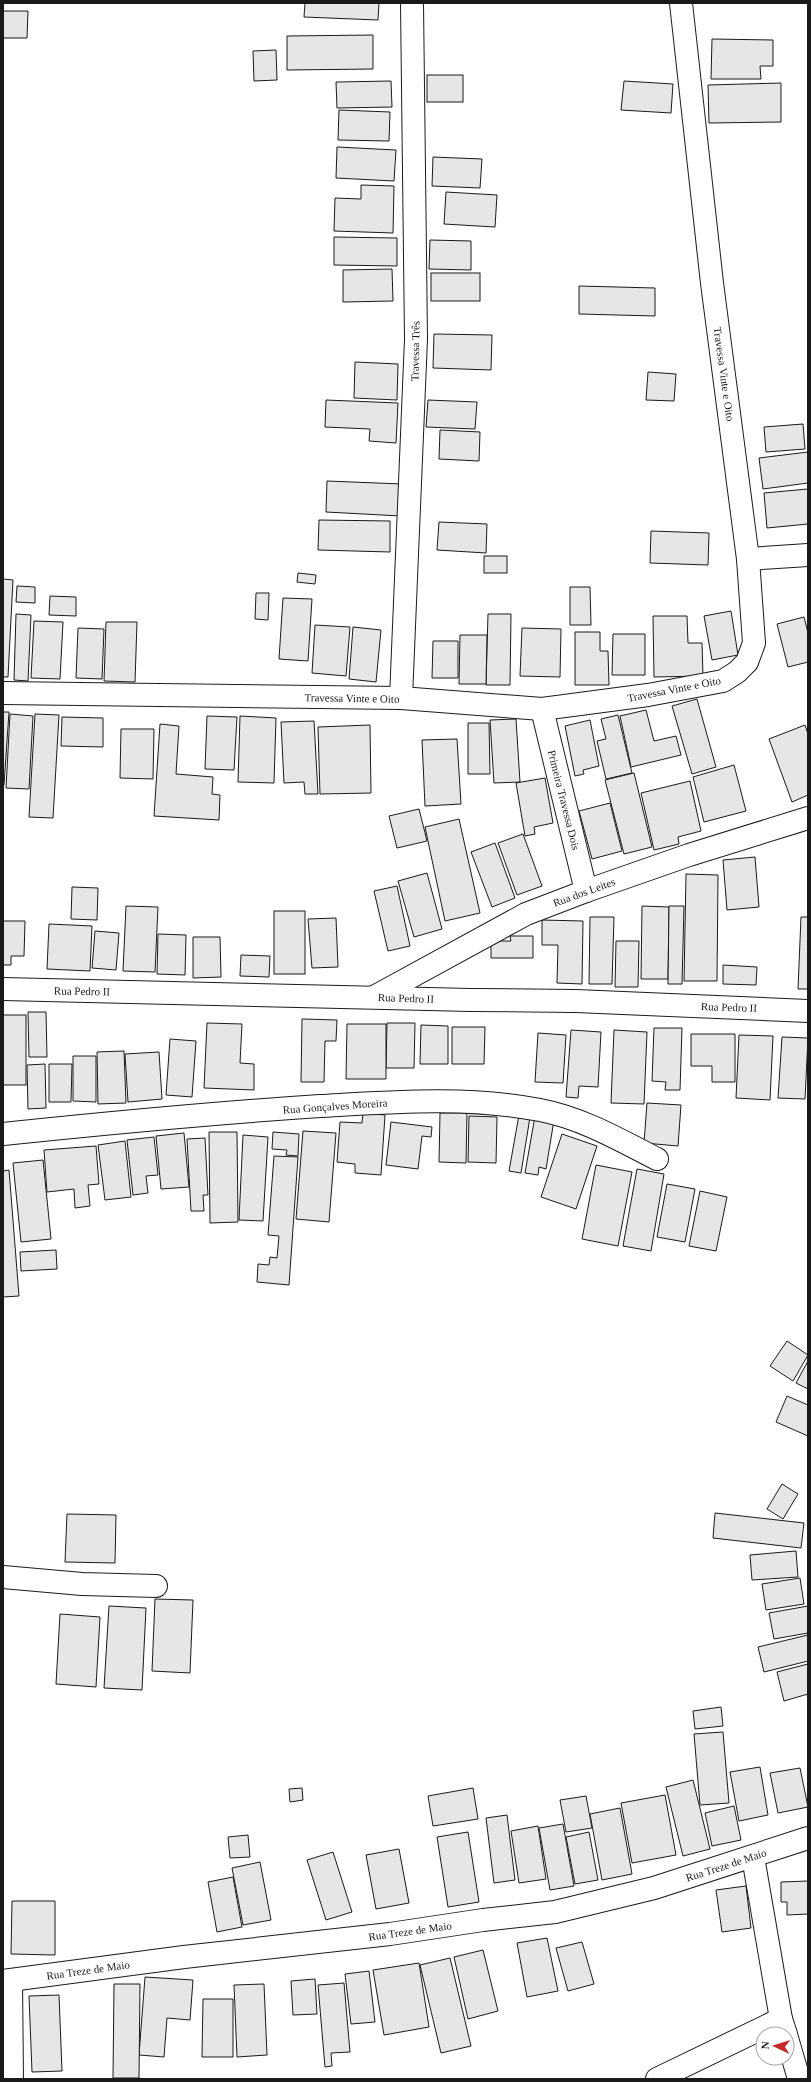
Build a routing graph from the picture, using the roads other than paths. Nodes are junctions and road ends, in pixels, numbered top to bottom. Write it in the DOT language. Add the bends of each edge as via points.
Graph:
graph roads {
  1 [pos="412,3"];
  2 [pos="681,3"];
  3 [pos="808,555"];
  4 [pos="748,558"];
  5 [pos="3,692"];
  6 [pos="401,698"];
  7 [pos="542,709"];
  8 [pos="808,818"];
  9 [pos="586,891"];
  10 [pos="3,989"];
  11 [pos="373,997"];
  12 [pos="808,1011"];
  13 [pos="3,1134"];
  14 [pos="657,1159"];
  15 [pos="3,1577"];
  16 [pos="156,1586"];
  17 [pos="808,1838"];
  18 [pos="753,1857"];
  19 [pos="7,1980"];
  20 [pos="784,2026"];
  21 [pos="755,2041"];
  22 [pos="795,2065"];
  23 [pos="12,2079"];
  24 [pos="657,2079"];
  25 [pos="799,2079"];
  1 -- 6 [label="street, Travessa Três" via="416,339"];
  2 -- 4 [label="street, Travessa Vinte e Oito" via="712,283"];
  3 -- 4 [label="street"];
  4 -- 7 [label="street, Travessa Vinte e Oito" via="754,643 747,662 737,672 723,681 655,694"];
  5 -- 6 [label="street, Travessa Vinte e Oito"];
  6 -- 7 [label="street, Travessa Vinte e Oito"];
  7 -- 9 [label="street, Primeira Travessa Dois"];
  8 -- 9 [label="street, Rua dos Leites" via="688,855"];
  9 -- 11 [label="street, Rua dos Leites" via="526,914"];
  10 -- 11 [label="street, Rua Pedro II"];
  11 -- 12 [label="street, Rua Pedro II" via="576,1001"];
  13 -- 14 [label="street, Rua Gonçalves Moreira" via="274,1109 398,1102 487,1101 542,1110 575,1120 605,1132"];
  15 -- 16 [label="street" via="82,1584"];
  17 -- 18 [label="street, Rua Treze de Maio"];
  18 -- 19 [label="street, Rua Treze de Maio" via="654,1888 555,1912"];
  18 -- 20 [label="street"];
  19 -- 23 [label="street"];
  21 -- 24 [label="street"];
  22 -- 25 [label="street"];
}
